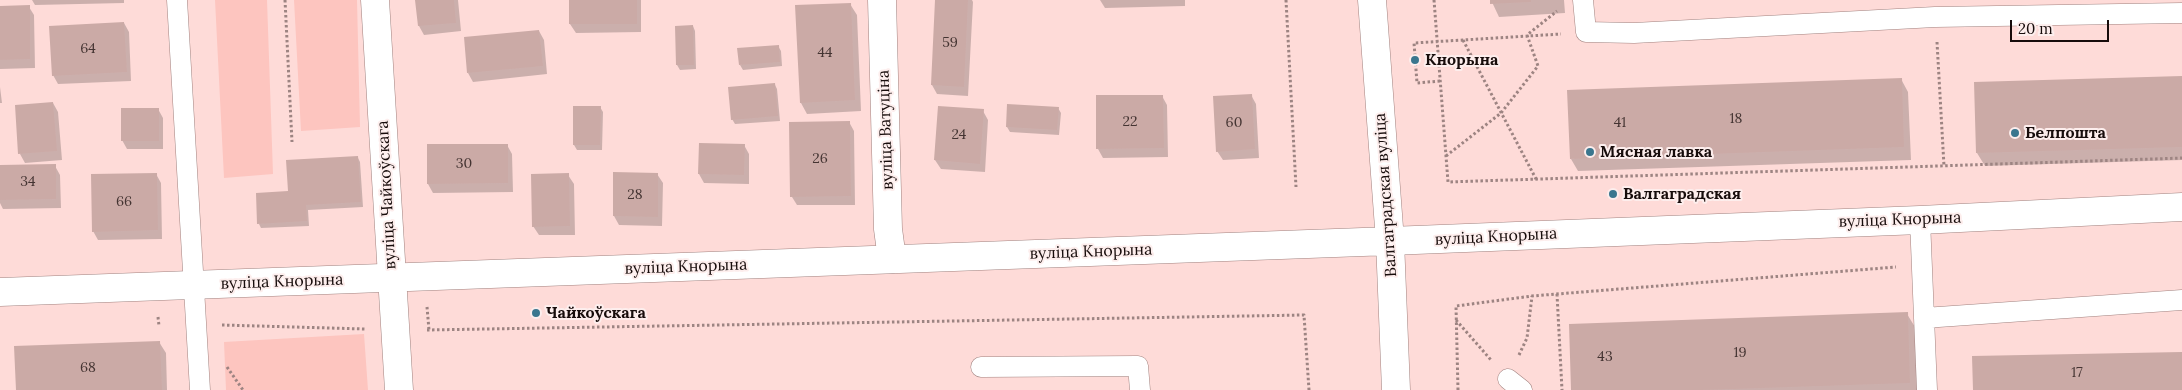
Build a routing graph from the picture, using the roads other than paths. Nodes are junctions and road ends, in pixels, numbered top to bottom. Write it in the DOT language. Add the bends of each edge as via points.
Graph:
graph roads {
  1 [pos="177,0"];
  2 [pos="375,0"];
  3 [pos="882,0"];
  4 [pos="1372,0"];
  5 [pos="1583,0"];
  6 [pos="1947,11"];
  7 [pos="2182,13"];
  8 [pos="2182,207"];
  9 [pos="1920,220"];
  10 [pos="1390,242"];
  11 [pos="892,259"];
  12 [pos="392,278"];
  13 [pos="195,285"];
  14 [pos="0,292"];
  15 [pos="2182,300"];
  16 [pos="1924,318"];
  17 [pos="981,367"];
  18 [pos="200,390"];
  19 [pos="399,390"];
  20 [pos="1140,390"];
  21 [pos="1396,390"];
  22 [pos="1927,390"];
  1 -- 13 [label="lane"];
  2 -- 12 [label="main road, вуліца Чайкоўскага"];
  3 -- 11 [label="main road, вуліца Ватуціна" via="888,228"];
  4 -- 10 [label="main road, Валгаградская вуліца"];
  5 -- 6 [label="lane" via="1586,32 1634,33"];
  6 -- 7 [label="lane"];
  8 -- 9 [label="main road, вуліца Кнорына"];
  9 -- 10 [label="main road, вуліца Кнорына"];
  9 -- 16 [label="lane"];
  10 -- 11 [label="main road, вуліца Кнорына"];
  10 -- 21 [label="main road, Валгаградская вуліца"];
  11 -- 12 [label="main road, вуліца Кнорына"];
  12 -- 13 [label="main road, вуліца Кнорына"];
  12 -- 19 [label="main road, вуліца Чайкоўскага"];
  13 -- 14 [label="main road, вуліца Кнорына"];
  13 -- 18 [label="lane"];
  15 -- 16 [label="lane"];
  16 -- 22 [label="lane"];
  17 -- 20 [label="lane" via="1138,366"];
}
